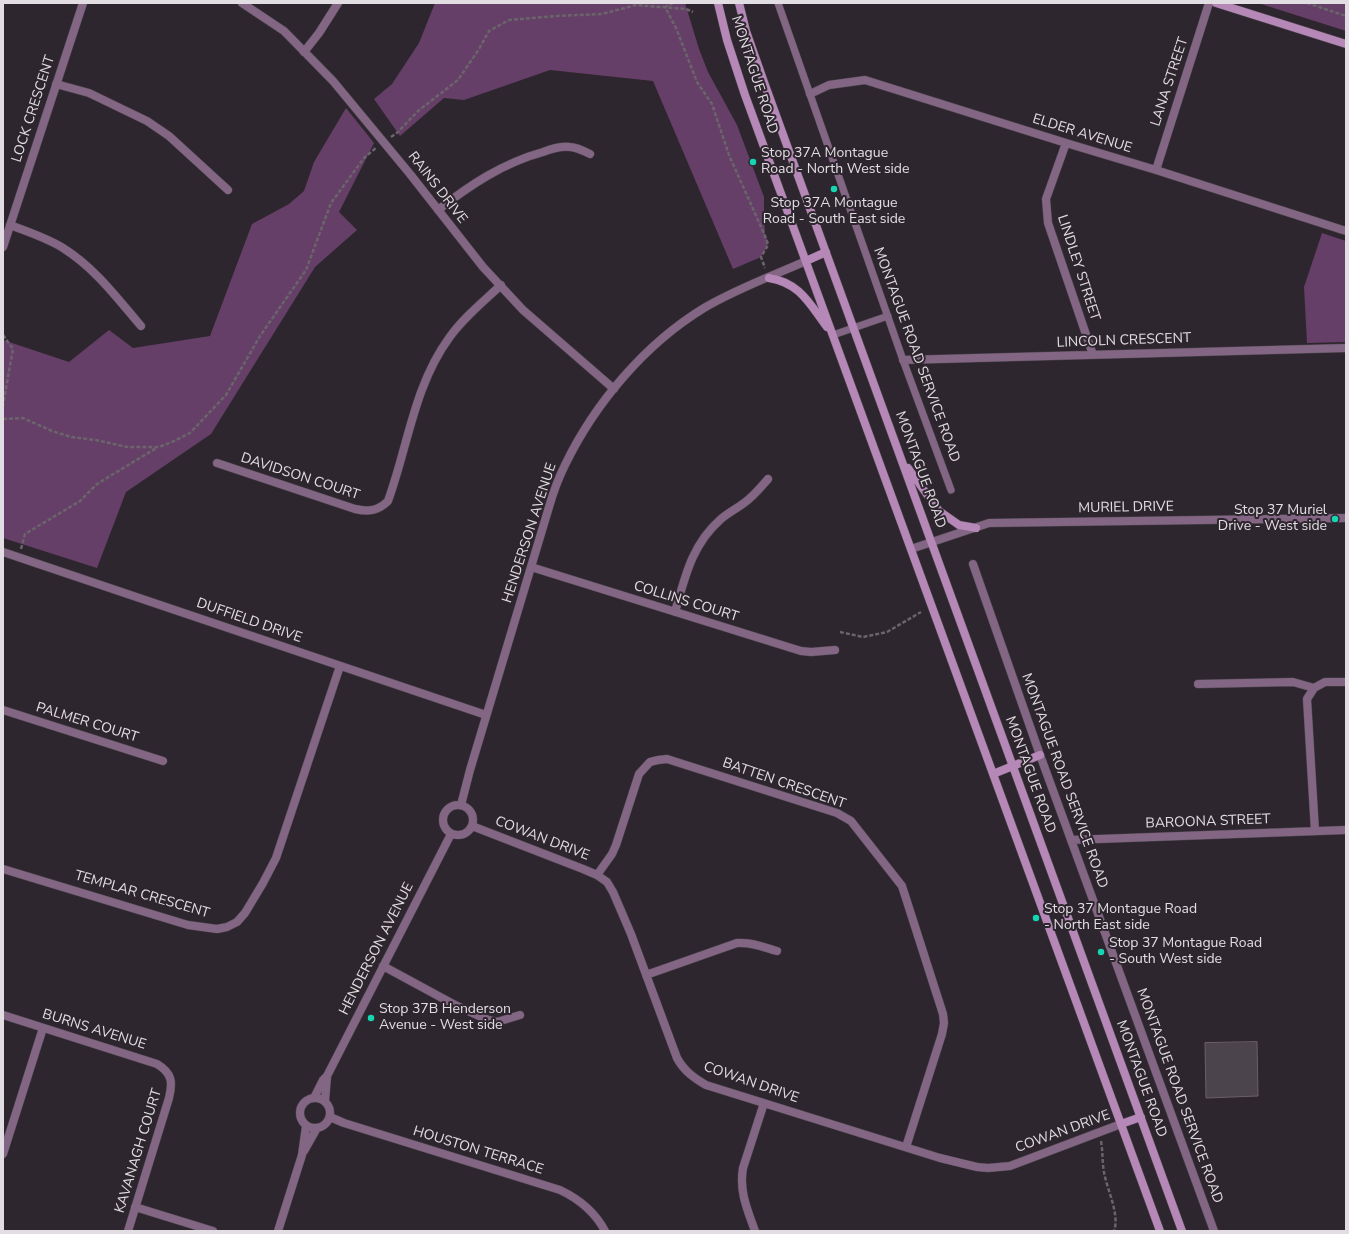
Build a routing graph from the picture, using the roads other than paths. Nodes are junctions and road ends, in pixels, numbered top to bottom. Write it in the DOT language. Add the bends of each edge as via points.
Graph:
graph roads {
  1 [pos="83,3"];
  2 [pos="242,3"];
  3 [pos="338,3"];
  4 [pos="718,3"];
  5 [pos="739,3"];
  6 [pos="778,3"];
  7 [pos="1209,3"];
  8 [pos="1216,3"];
  9 [pos="1346,44"];
  10 [pos="304,52"];
  11 [pos="56,84"];
  12 [pos="810,94"];
  13 [pos="1066,143"];
  14 [pos="590,154"];
  15 [pos="1156,170"];
  16 [pos="228,190"];
  17 [pos="438,210"];
  18 [pos="10,225"];
  19 [pos="1346,230"];
  20 [pos="3,247"];
  21 [pos="826,252"];
  22 [pos="806,261"];
  23 [pos="769,278"];
  24 [pos="500,286"];
  25 [pos="888,316"];
  26 [pos="141,326"];
  27 [pos="854,327"];
  28 [pos="833,335"];
  29 [pos="1346,348"];
  30 [pos="1093,355"];
  31 [pos="903,360"];
  32 [pos="614,389"];
  33 [pos="901,459"];
  34 [pos="217,463"];
  35 [pos="768,479"];
  36 [pos="951,490"];
  37 [pos="1346,518"];
  38 [pos="976,528"];
  39 [pos="932,542"];
  40 [pos="911,549"];
  41 [pos="3,552"];
  42 [pos="973,564"];
  43 [pos="531,567"];
  44 [pos="675,612"];
  45 [pos="835,650"];
  46 [pos="340,666"];
  47 [pos="1346,682"];
  48 [pos="1198,684"];
  49 [pos="1314,688"];
  50 [pos="3,710"];
  51 [pos="486,715"];
  52 [pos="1040,755"];
  53 [pos="163,761"];
  54 [pos="1013,765"];
  55 [pos="993,774"];
  56 [pos="461,805"];
  57 [pos="472,826"];
  58 [pos="1346,830"];
  59 [pos="1315,831"];
  60 [pos="451,834"];
  61 [pos="1071,840"];
  62 [pos="3,869"];
  63 [pos="597,875"];
  64 [pos="777,951"];
  65 [pos="383,966"];
  66 [pos="646,976"];
  67 [pos="3,1015"];
  68 [pos="520,1015"];
  69 [pos="43,1028"];
  70 [pos="327,1076"];
  71 [pos="171,1079"];
  72 [pos="314,1098"];
  73 [pos="325,1102"];
  74 [pos="764,1103"];
  75 [pos="330,1117"];
  76 [pos="1141,1117"];
  77 [pos="1121,1124"];
  78 [pos="306,1126"];
  79 [pos="317,1128"];
  80 [pos="906,1147"];
  81 [pos="3,1154"];
  82 [pos="302,1155"];
  83 [pos="135,1207"];
  84 [pos="128,1231"];
  85 [pos="213,1231"];
  86 [pos="278,1231"];
  87 [pos="605,1231"];
  88 [pos="755,1231"];
  89 [pos="1160,1231"];
  90 [pos="1182,1231"];
  91 [pos="1214,1231"];
  1 -- 11 [label="street, LOCK CRESCENT"];
  2 -- 10 [label="street, RAINS DRIVE" via="284,31"];
  3 -- 10 [label="street"];
  4 -- 22 [label="main road, MONTAGUE ROAD" via="745,95"];
  5 -- 21 [label="main road, MONTAGUE ROAD" via="746,31"];
  6 -- 12 [label="lane, MONTAGUE ROAD SERVICE ROAD"];
  7 -- 15 [label="street, LANA STREET"];
  8 -- 9 [label="main road"];
  10 -- 17 [label="street, RAINS DRIVE" via="333,81"];
  11 -- 16 [label="street" via="89,93 147,121 169,136"];
  11 -- 18 [label="street, LOCK CRESCENT"];
  12 -- 13 [label="street, ELDER AVENUE" via="829,85 865,80"];
  12 -- 25 [label="lane, MONTAGUE ROAD SERVICE ROAD"];
  13 -- 15 [label="street, ELDER AVENUE"];
  13 -- 30 [label="street, LINDLEY STREET" via="1046,199 1048,223"];
  14 -- 17 [label="street" via="571,146 530,155 476,182"];
  15 -- 19 [label="street, ELDER AVENUE"];
  17 -- 24 [label="street, RAINS DRIVE"];
  18 -- 20 [label="street, LOCK CRESCENT"];
  18 -- 26 [label="street" via="46,239 84,264 100,278"];
  21 -- 22 [label="main road"];
  21 -- 27 [label="main road, MONTAGUE ROAD"];
  22 -- 23 [label="street, HENDERSON AVENUE"];
  22 -- 28 [label="main road, MONTAGUE ROAD"];
  23 -- 28 [label="main road" via="781,280 801,292"];
  23 -- 32 [label="street, HENDERSON AVENUE" via="704,308 682,323 661,340"];
  24 -- 32 [label="street, RAINS DRIVE" via="523,310"];
  24 -- 34 [label="street, DAVIDSON COURT" via="454,332 436,359 418,397 388,501 383,506 375,510 356,509"];
  25 -- 27 [label="lane"];
  25 -- 31 [label="lane, MONTAGUE ROAD SERVICE ROAD"];
  27 -- 28 [label="lane"];
  27 -- 33 [label="main road, MONTAGUE ROAD"];
  28 -- 40 [label="main road, MONTAGUE ROAD"];
  29 -- 30 [label="street, LINCOLN CRESCENT"];
  30 -- 31 [label="street, LINCOLN CRESCENT"];
  31 -- 36 [label="lane, MONTAGUE ROAD SERVICE ROAD"];
  32 -- 43 [label="street, HENDERSON AVENUE" via="589,422 564,466 548,507"];
  33 -- 38 [label="main road" via="939,511 959,525"];
  33 -- 39 [label="main road, MONTAGUE ROAD"];
  35 -- 44 [label="street" via="745,503 720,520 697,547 685,576"];
  37 -- 38 [label="street, MURIEL DRIVE" via="989,523"];
  38 -- 39 [label="street, MURIEL DRIVE"];
  39 -- 40 [label="street, MURIEL DRIVE"];
  39 -- 54 [label="main road, MONTAGUE ROAD"];
  40 -- 55 [label="main road, MONTAGUE ROAD"];
  41 -- 46 [label="street, DUFFIELD DRIVE"];
  42 -- 52 [label="street, MONTAGUE ROAD SERVICE ROAD"];
  43 -- 44 [label="street, COLLINS COURT"];
  43 -- 51 [label="street, HENDERSON AVENUE"];
  44 -- 45 [label="street, COLLINS COURT" via="801,651"];
  46 -- 51 [label="street, DUFFIELD DRIVE"];
  46 -- 62 [label="street, TEMPLAR CRESCENT" via="276,858 245,913 237,922 217,929 188,925"];
  47 -- 49 [label="street" via="1325,682"];
  48 -- 49 [label="street" via="1293,682"];
  49 -- 59 [label="street" via="1307,699"];
  50 -- 53 [label="street, PALMER COURT"];
  51 -- 56 [label="street, HENDERSON AVENUE"];
  52 -- 54 [label="main road"];
  52 -- 61 [label="street, MONTAGUE ROAD SERVICE ROAD"];
  54 -- 55 [label="main road"];
  54 -- 76 [label="main road, MONTAGUE ROAD"];
  55 -- 77 [label="main road, MONTAGUE ROAD"];
  56 -- 57 [label="street" via="472,815"];
  56 -- 60 [label="street" via="448,808 444,814 444,825"];
  57 -- 60 [label="street" via="463,835"];
  57 -- 63 [label="street, COWAN DRIVE"];
  58 -- 59 [label="street, BAROONA STREET"];
  59 -- 61 [label="street, BAROONA STREET"];
  60 -- 65 [label="street, HENDERSON AVENUE"];
  61 -- 91 [label="street, MONTAGUE ROAD SERVICE ROAD"];
  63 -- 66 [label="street, COWAN DRIVE" via="613,892"];
  63 -- 80 [label="street, BATTEN CRESCENT" via="616,845 639,774 650,762 658,760 667,759 837,813 851,821 902,886 943,1014 942,1034"];
  64 -- 66 [label="street" via="756,944 736,943"];
  65 -- 68 [label="street" via="488,1020 497,1022"];
  65 -- 70 [label="street, HENDERSON AVENUE"];
  66 -- 74 [label="street, COWAN DRIVE" via="681,1066 706,1084"];
  67 -- 69 [label="street, BURNS AVENUE"];
  69 -- 71 [label="street, BURNS AVENUE" via="157,1064 164,1068"];
  69 -- 81 [label="street"];
  70 -- 72 [label="street, HENDERSON AVENUE"];
  70 -- 73 [label="street, HENDERSON AVENUE"];
  71 -- 83 [label="street, KAVANAGH COURT" via="169,1098"];
  72 -- 73 [label="street"];
  72 -- 78 [label="street" via="304,1102 299,1112"];
  73 -- 75 [label="street" via="330,1108"];
  74 -- 80 [label="street, COWAN DRIVE"];
  74 -- 88 [label="street" via="741,1177 741,1187"];
  75 -- 79 [label="street" via="326,1125"];
  75 -- 87 [label="street, HOUSTON TERRACE" via="560,1190 581,1202"];
  76 -- 77 [label="main road"];
  76 -- 90 [label="main road, MONTAGUE ROAD"];
  77 -- 80 [label="street, COWAN DRIVE" via="1010,1166 976,1167"];
  77 -- 89 [label="main road, MONTAGUE ROAD"];
  78 -- 79 [label="street"];
  78 -- 82 [label="street"];
  79 -- 82 [label="street"];
  82 -- 86 [label="street"];
  83 -- 84 [label="street, KAVANAGH COURT"];
  83 -- 85 [label="street"];
}
